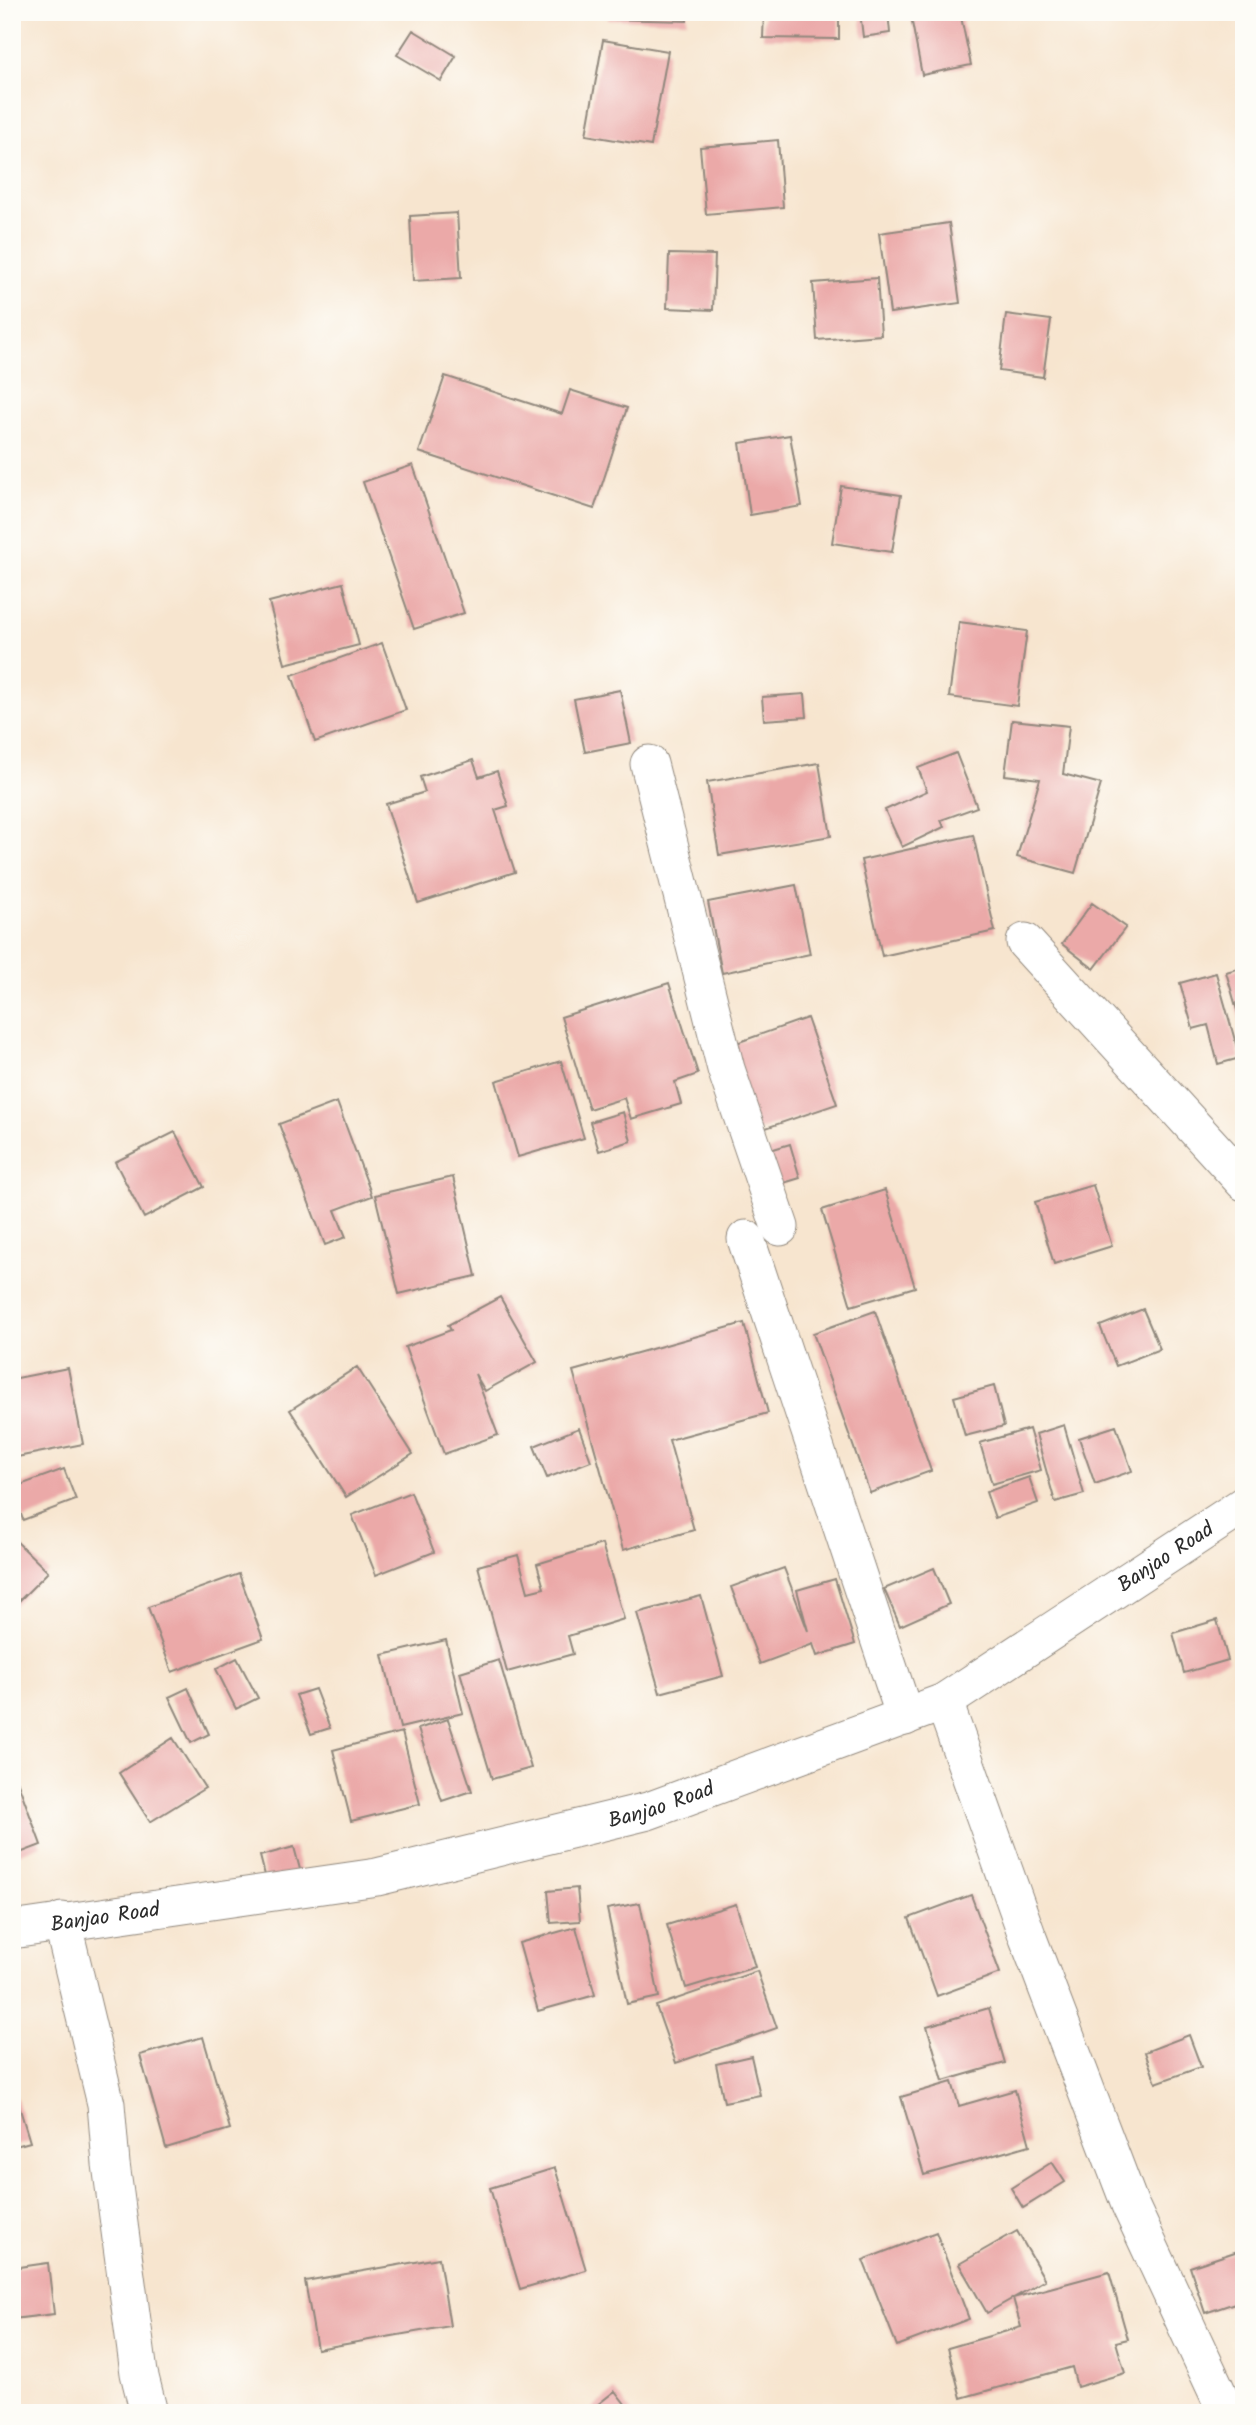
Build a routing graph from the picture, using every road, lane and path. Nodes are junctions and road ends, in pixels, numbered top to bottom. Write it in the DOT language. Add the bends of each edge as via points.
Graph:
graph roads {
  1 [pos="649,764"];
  2 [pos="1025,942"];
  3 [pos="1244,1182"];
  4 [pos="780,1227"];
  5 [pos="746,1239"];
  6 [pos="1244,1505"];
  7 [pos="944,1702"];
  8 [pos="905,1717"];
  9 [pos="62,1921"];
  10 [pos="12,1930"];
  11 [pos="149,2413"];
  12 [pos="1227,2413"];
  1 -- 4 [label="street" via="726,1069"];
  2 -- 3 [label="street"];
  5 -- 8 [label="street"];
  6 -- 7 [label="street, Banjao Road"];
  7 -- 8 [label="street, Banjao Road"];
  7 -- 12 [label="street" via="1130,2205"];
  8 -- 9 [label="street, Banjao Road" via="648,1811 391,1873"];
  9 -- 10 [label="street, Banjao Road"];
  9 -- 11 [label="street" via="106,2104 139,2374"];
}
